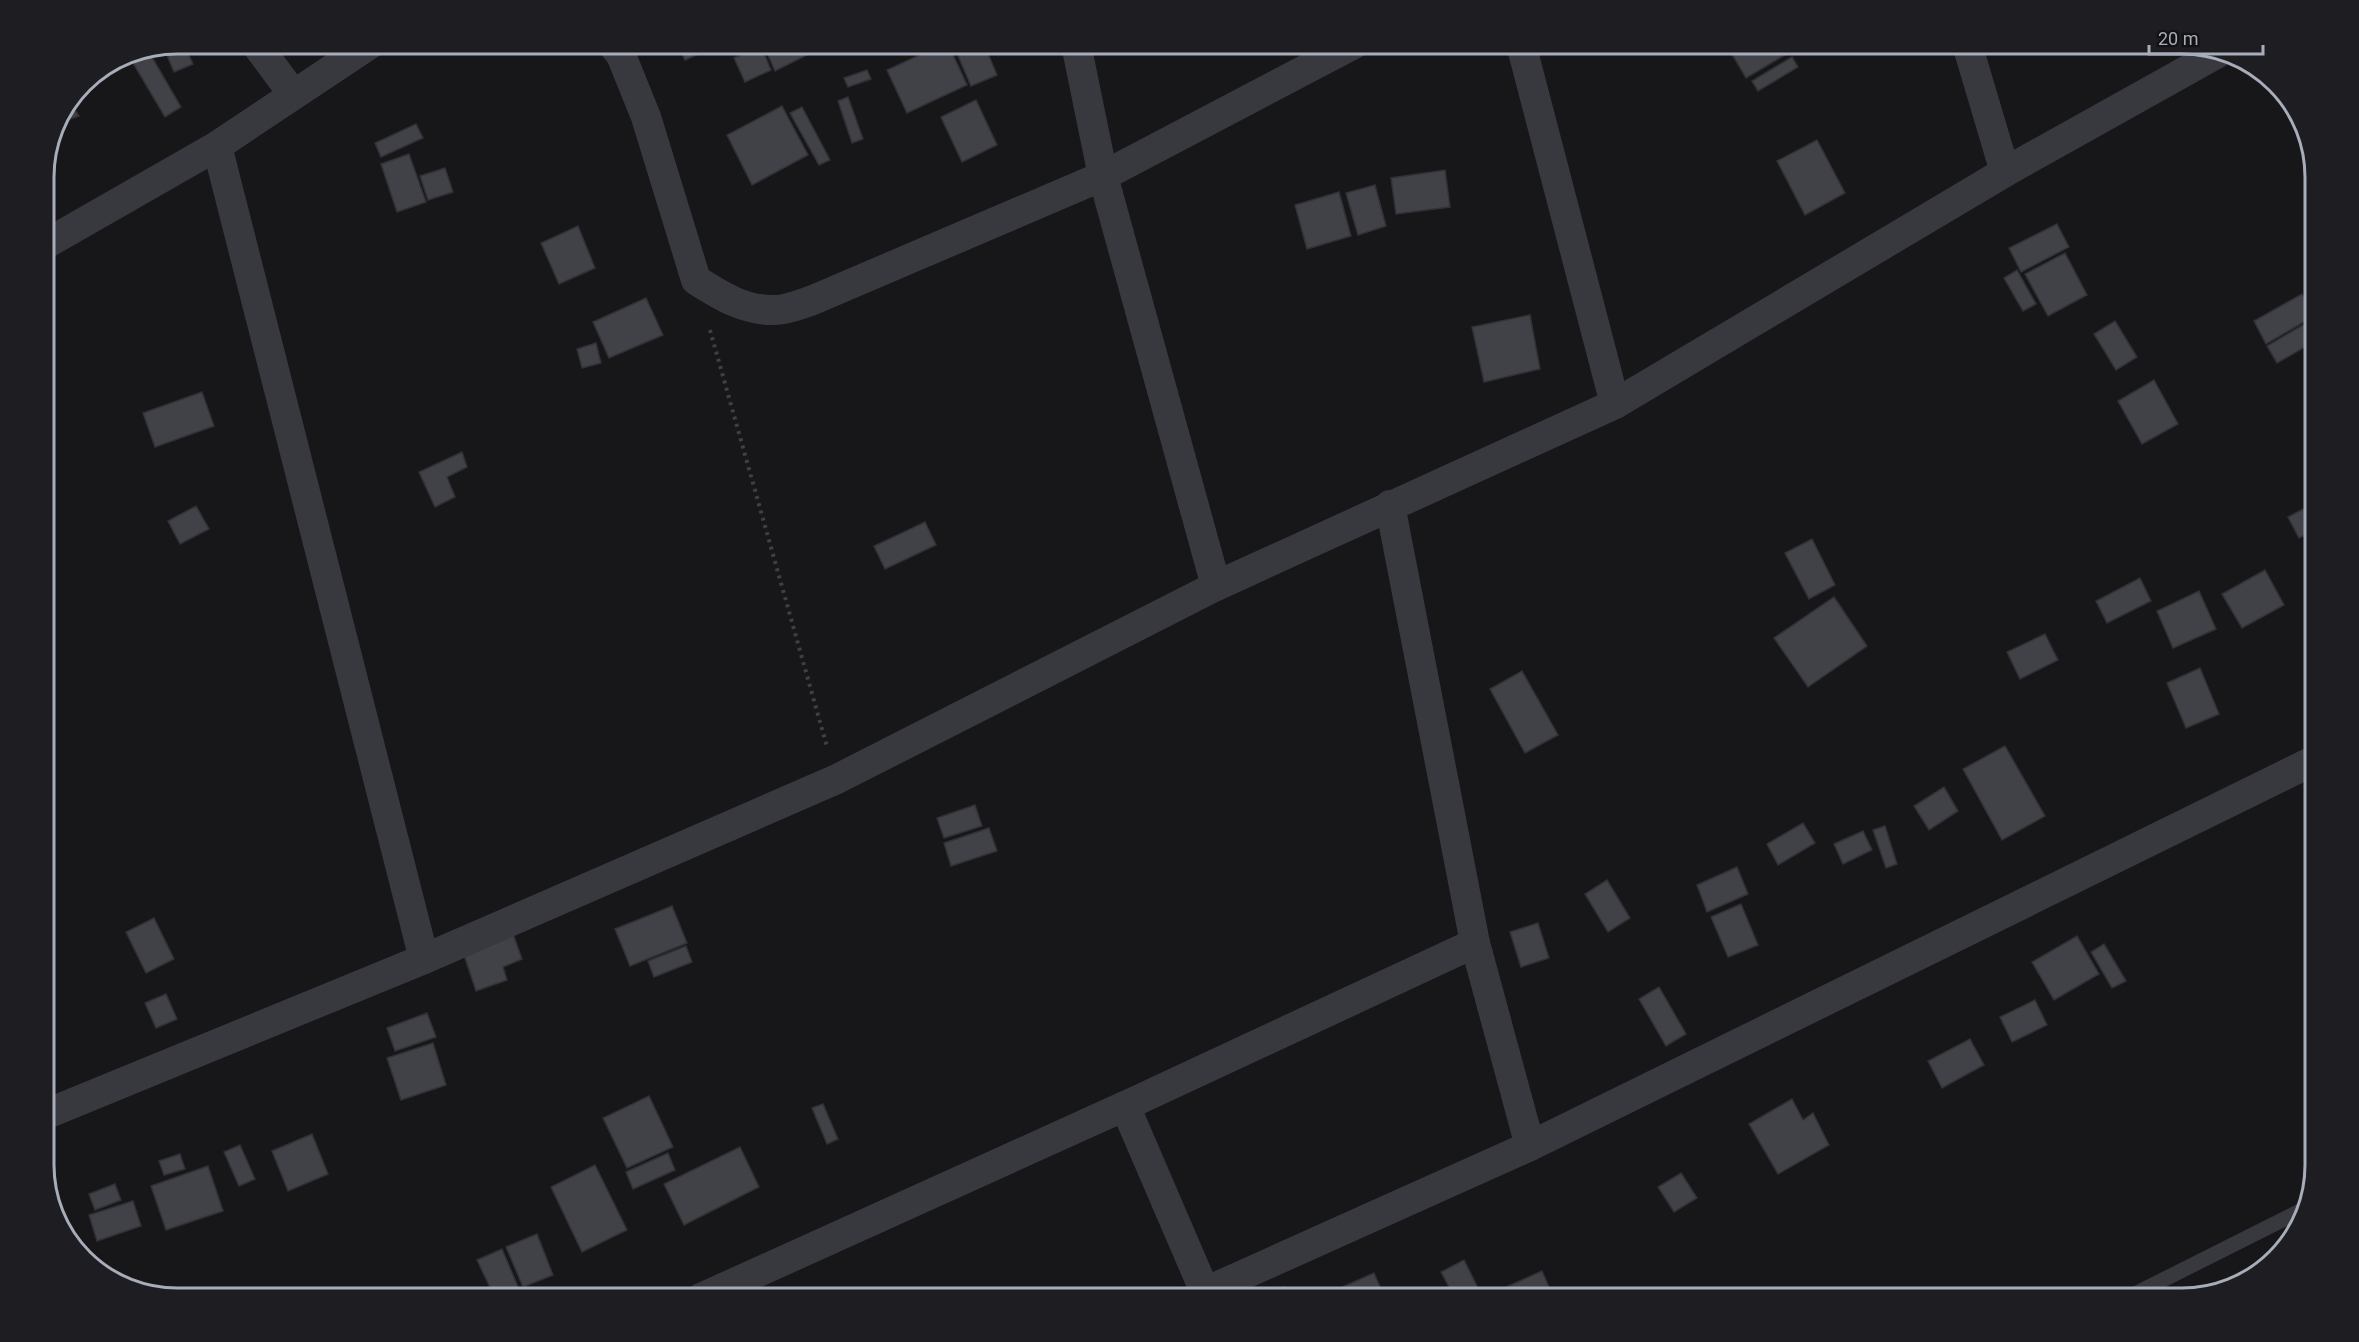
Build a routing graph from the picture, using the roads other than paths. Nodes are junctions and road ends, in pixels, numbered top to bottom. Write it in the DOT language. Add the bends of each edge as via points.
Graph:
graph roads {
  1 [pos="263,54"];
  2 [pos="355,54"];
  3 [pos="620,54"];
  4 [pos="1078,54"];
  5 [pos="1335,54"];
  6 [pos="1524,54"];
  7 [pos="1969,54"];
  8 [pos="2210,57"];
  9 [pos="293,94"];
  10 [pos="217,146"];
  11 [pos="2005,172"];
  12 [pos="1103,176"];
  13 [pos="54,239"];
  14 [pos="1615,404"];
  15 [pos="1390,505"];
  16 [pos="1216,586"];
  17 [pos="2305,765"];
  18 [pos="1475,943"];
  19 [pos="424,959"];
  20 [pos="1125,1106"];
  21 [pos="54,1111"];
  22 [pos="1530,1146"];
  23 [pos="2295,1214"];
  24 [pos="725,1288"];
  25 [pos="1204,1288"];
  26 [pos="1222,1288"];
  27 [pos="2149,1288"];
  1 -- 9 [label="street"];
  2 -- 9 [label="street"];
  3 -- 12 [label="street" via="646,117 696,280 749,309 777,310 813,300"];
  4 -- 12 [label="street"];
  5 -- 12 [label="street"];
  6 -- 14 [label="street"];
  7 -- 11 [label="street"];
  8 -- 11 [label="street"];
  9 -- 10 [label="street"];
  10 -- 13 [label="street"];
  10 -- 19 [label="street"];
  11 -- 14 [label="street"];
  12 -- 16 [label="street"];
  14 -- 15 [label="street"];
  15 -- 16 [label="street"];
  15 -- 18 [label="street"];
  16 -- 19 [label="street" via="837,779"];
  17 -- 22 [label="street"];
  18 -- 20 [label="street"];
  18 -- 22 [label="street"];
  19 -- 21 [label="street"];
  20 -- 24 [label="street"];
  20 -- 25 [label="street"];
  22 -- 26 [label="street"];
  23 -- 27 [label="lane"];
}
